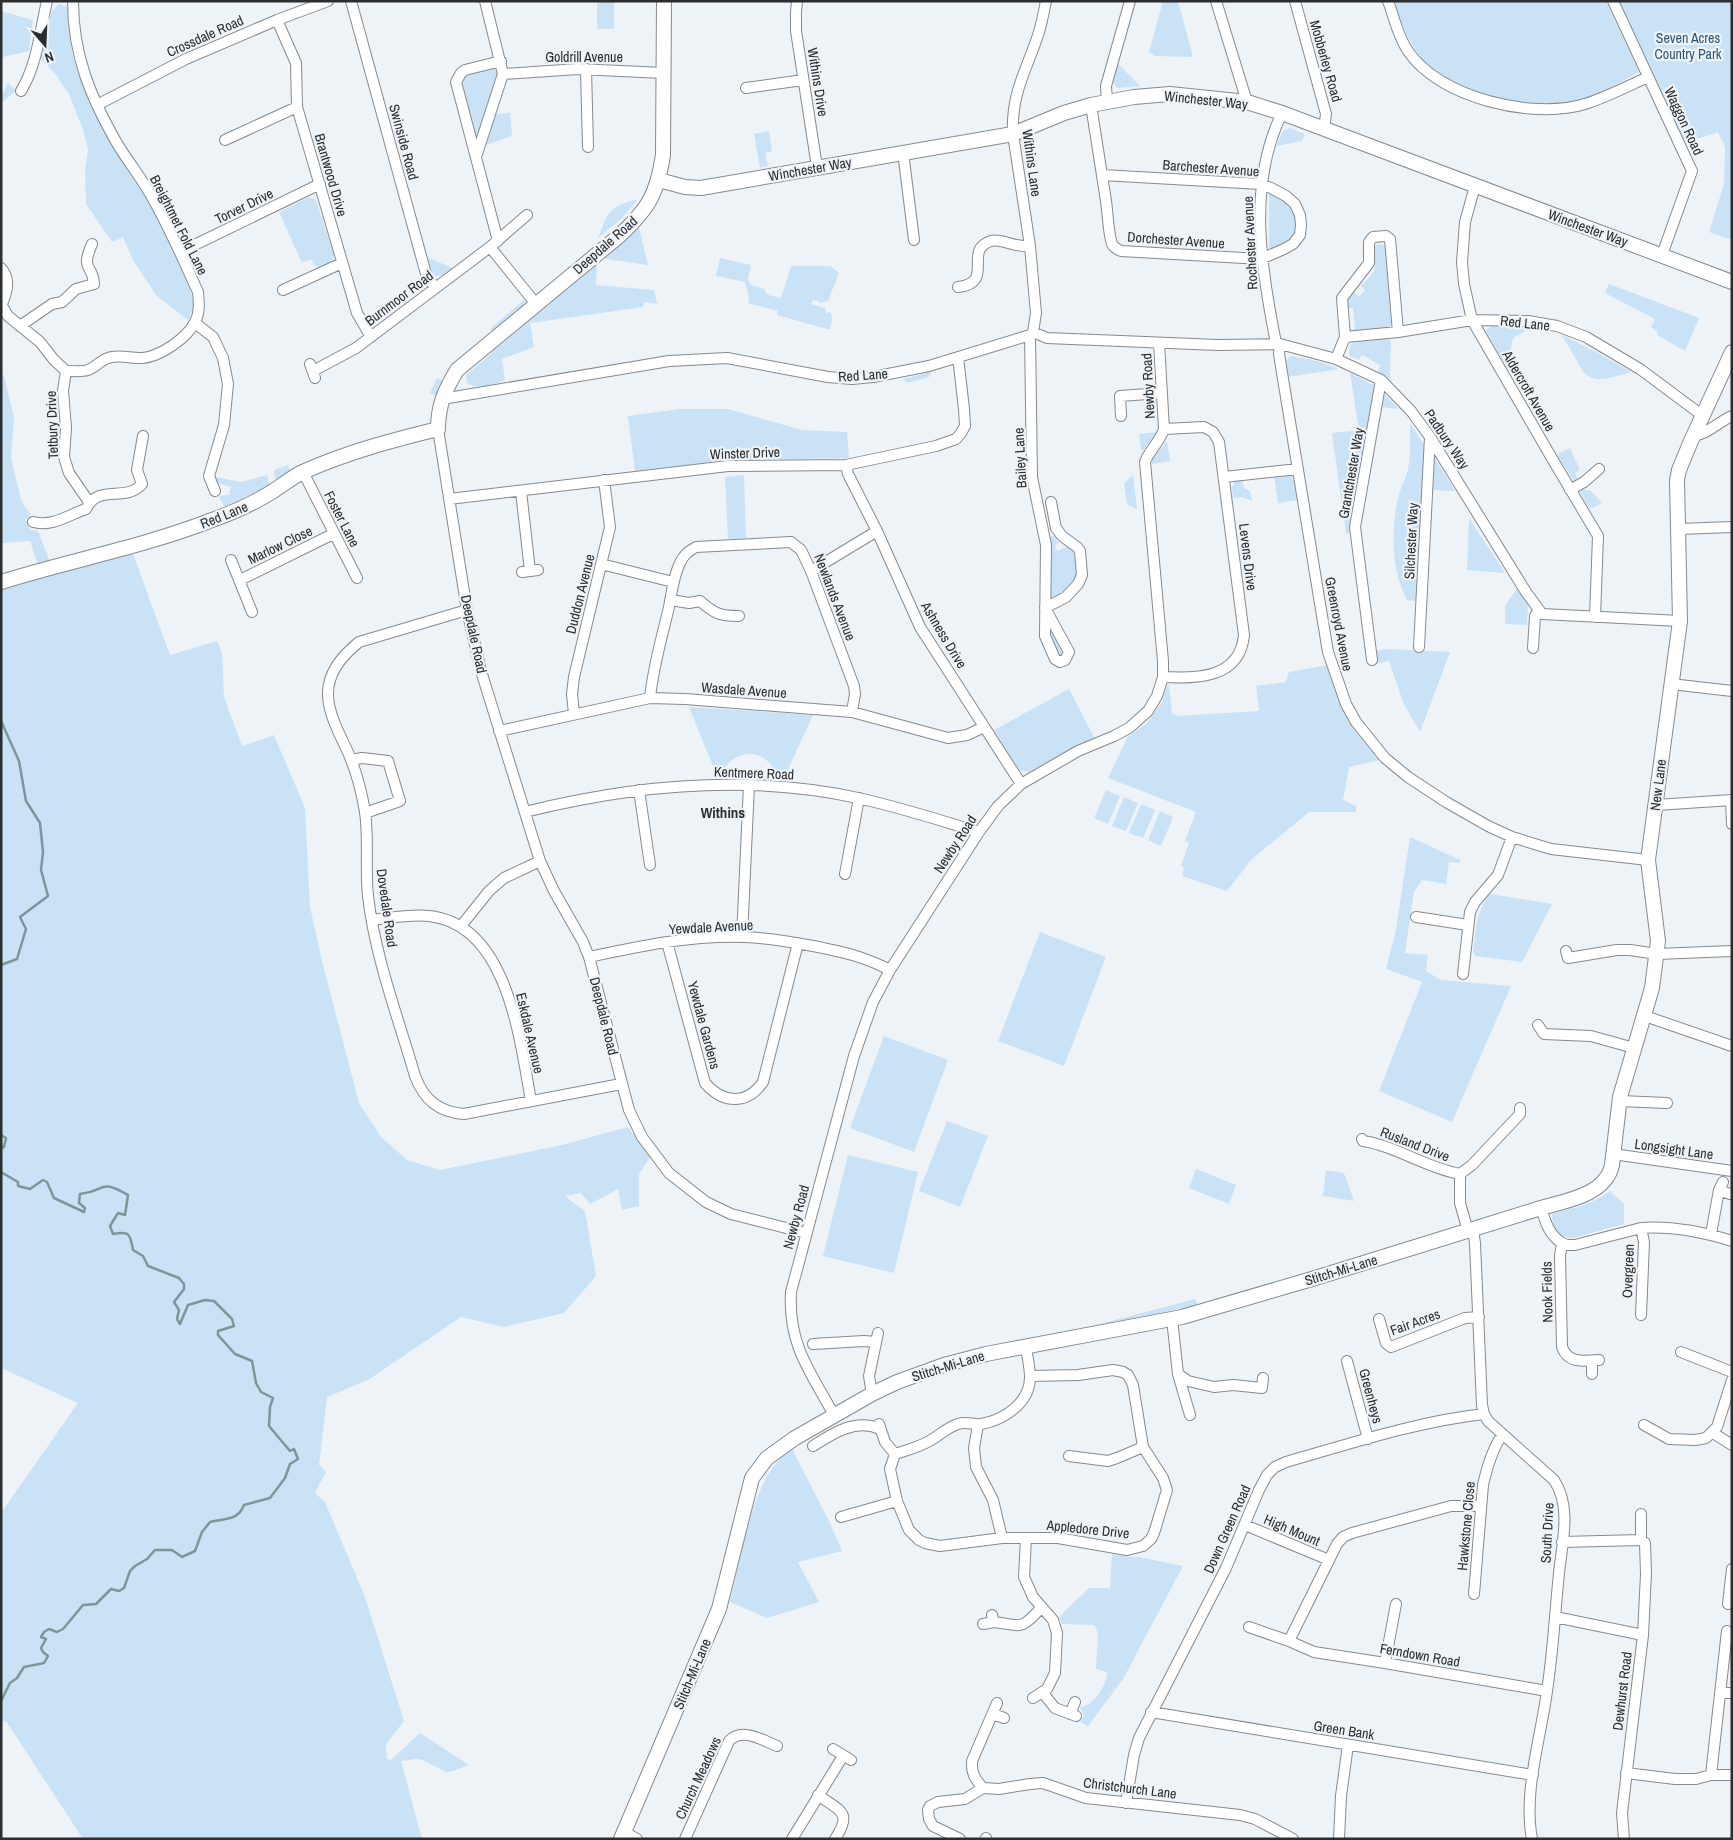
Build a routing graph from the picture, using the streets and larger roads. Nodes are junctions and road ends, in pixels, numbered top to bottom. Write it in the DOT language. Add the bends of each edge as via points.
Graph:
graph roads {
  1 [pos="47,1"];
  2 [pos="72,1"];
  3 [pos="328,1"];
  4 [pos="351,1"];
  5 [pos="485,1"];
  6 [pos="664,1"];
  7 [pos="797,1"];
  8 [pos="1046,1"];
  9 [pos="1130,1"];
  10 [pos="1216,1"];
  11 [pos="1295,1"];
  12 [pos="1388,1"];
  13 [pos="1613,1"];
  14 [pos="315,3"];
  15 [pos="276,20"];
  16 [pos="501,61"];
  17 [pos="586,69"];
  18 [pos="664,72"];
  19 [pos="504,74"];
  20 [pos="1648,77"];
  21 [pos="803,80"];
  22 [pos="746,88"];
  23 [pos="20,91"];
  24 [pos="1107,101"];
  25 [pos="1247,102"];
  26 [pos="97,105"];
  27 [pos="1091,105"];
  28 [pos="297,107"];
  29 [pos="1282,113"];
  30 [pos="1324,129"];
  31 [pos="1013,134"];
  32 [pos="226,140"];
  33 [pos="588,147"];
  34 [pos="903,152"];
  35 [pos="476,157"];
  36 [pos="817,168"];
  37 [pos="1102,175"];
  38 [pos="659,180"];
  39 [pos="320,184"];
  40 [pos="1261,184"];
  41 [pos="1475,186"];
  42 [pos="514,212"];
  43 [pos="914,240"];
  44 [pos="91,242"];
  45 [pos="494,244"];
  46 [pos="1030,246"];
  47 [pos="180,252"];
  48 [pos="1662,255"];
  49 [pos="1262,259"];
  50 [pos="342,263"];
  51 [pos="309,265"];
  52 [pos="1,268"];
  53 [pos="313,276"];
  54 [pos="1732,282"];
  55 [pos="958,287"];
  56 [pos="435,288"];
  57 [pos="283,290"];
  58 [pos="1,304"];
  59 [pos="536,304"];
  60 [pos="1472,320"];
  61 [pos="195,323"];
  62 [pos="20,326"];
  63 [pos="1398,332"];
  64 [pos="1032,333"];
  65 [pos="371,337"];
  66 [pos="1345,337"];
  67 [pos="1159,343"];
  68 [pos="1278,343"];
  69 [pos="1732,352"];
  70 [pos="958,357"];
  71 [pos="1336,359"];
  72 [pos="66,371"];
  73 [pos="313,371"];
  74 [pos="1381,380"];
  75 [pos="1161,393"];
  76 [pos="442,399"];
  77 [pos="1706,410"];
  78 [pos="1122,416"];
  79 [pos="1728,417"];
  80 [pos="438,429"];
  81 [pos="1164,429"];
  82 [pos="142,433"];
  83 [pos="1694,436"];
  84 [pos="1430,437"];
  85 [pos="846,465"];
  86 [pos="1298,469"];
  87 [pos="1599,469"];
  88 [pos="303,472"];
  89 [pos="1224,477"];
  90 [pos="604,480"];
  91 [pos="521,490"];
  92 [pos="1570,490"];
  93 [pos="215,491"];
  94 [pos="449,499"];
  95 [pos="89,502"];
  96 [pos="1051,502"];
  97 [pos="33,522"];
  98 [pos="1732,527"];
  99 [pos="1679,529"];
  100 [pos="877,531"];
  101 [pos="333,534"];
  102 [pos="231,560"];
  103 [pos="601,564"];
  104 [pos="530,571"];
  105 [pos="811,571"];
  106 [pos="357,578"];
  107 [pos="240,580"];
  108 [pos="1,582"];
  109 [pos="673,582"];
  110 [pos="702,590"];
  111 [pos="671,600"];
  112 [pos="700,601"];
  113 [pos="467,610"];
  114 [pos="1538,611"];
  115 [pos="252,612"];
  116 [pos="740,616"];
  117 [pos="1595,617"];
  118 [pos="1680,621"];
  119 [pos="1419,647"];
  120 [pos="1533,648"];
  121 [pos="1372,660"];
  122 [pos="1163,676"];
  123 [pos="1671,684"];
  124 [pos="1732,691"];
  125 [pos="650,698"];
  126 [pos="852,712"];
  127 [pos="574,714"];
  128 [pos="984,727"];
  129 [pos="499,731"];
  130 [pos="351,760"];
  131 [pos="1021,784"];
  132 [pos="749,785"];
  133 [pos="639,790"];
  134 [pos="858,798"];
  135 [pos="1732,800"];
  136 [pos="1656,805"];
  137 [pos="524,812"];
  138 [pos="365,813"];
  139 [pos="1732,824"];
  140 [pos="979,832"];
  141 [pos="1512,837"];
  142 [pos="1648,860"];
  143 [pos="540,861"];
  144 [pos="650,866"];
  145 [pos="845,875"];
  146 [pos="1416,917"];
  147 [pos="372,920"];
  148 [pos="1468,925"];
  149 [pos="461,926"];
  150 [pos="742,937"];
  151 [pos="668,942"];
  152 [pos="798,943"];
  153 [pos="1566,950"];
  154 [pos="1732,951"];
  155 [pos="1657,954"];
  156 [pos="589,957"];
  157 [pos="890,970"];
  158 [pos="1462,974"];
  159 [pos="1645,1016"];
  160 [pos="1538,1025"];
  161 [pos="1732,1046"];
  162 [pos="1634,1048"];
  163 [pos="621,1084"];
  164 [pos="1620,1101"];
  165 [pos="531,1102"];
  166 [pos="1667,1103"];
  167 [pos="1520,1108"];
  168 [pos="1362,1139"];
  169 [pos="1613,1154"];
  170 [pos="1732,1170"];
  171 [pos="1460,1174"];
  172 [pos="1730,1194"];
  173 [pos="1541,1208"];
  174 [pos="1641,1228"];
  175 [pos="1470,1231"];
  176 [pos="806,1233"];
  177 [pos="1711,1234"];
  178 [pos="1732,1241"];
  179 [pos="1562,1243"];
  180 [pos="1640,1315"];
  181 [pos="1479,1317"];
  182 [pos="1172,1319"];
  183 [pos="1379,1320"];
  184 [pos="1026,1346"];
  185 [pos="817,1347"];
  186 [pos="1681,1353"];
  187 [pos="1347,1361"];
  188 [pos="1732,1372"];
  189 [pos="1178,1374"];
  190 [pos="1592,1374"];
  191 [pos="1030,1376"];
  192 [pos="1263,1378"];
  193 [pos="1732,1380"];
  194 [pos="872,1394"];
  195 [pos="1484,1414"];
  196 [pos="834,1415"];
  197 [pos="1190,1415"];
  198 [pos="1660,1422"];
  199 [pos="978,1425"];
  200 [pos="1644,1425"];
  201 [pos="1654,1431"];
  202 [pos="1713,1433"];
  203 [pos="1502,1435"];
  204 [pos="1368,1438"];
  205 [pos="1732,1445"];
  206 [pos="813,1446"];
  207 [pos="1143,1447"];
  208 [pos="895,1454"];
  209 [pos="1069,1455"];
  210 [pos="897,1501"];
  211 [pos="1480,1506"];
  212 [pos="846,1513"];
  213 [pos="1641,1514"];
  214 [pos="1245,1525"];
  215 [pos="1002,1538"];
  216 [pos="1026,1538"];
  217 [pos="1641,1540"];
  218 [pos="1562,1542"];
  219 [pos="1329,1560"];
  220 [pos="1732,1569"];
  221 [pos="1731,1580"];
  222 [pos="1474,1594"];
  223 [pos="1396,1604"];
  224 [pos="1728,1604"];
  225 [pos="1041,1608"];
  226 [pos="1555,1617"];
  227 [pos="983,1624"];
  228 [pos="1250,1627"];
  229 [pos="1727,1631"];
  230 [pos="1643,1635"];
  231 [pos="1289,1641"];
  232 [pos="1385,1663"];
  233 [pos="1547,1690"];
  234 [pos="1043,1693"];
  235 [pos="1721,1693"];
  236 [pos="1732,1693"];
  237 [pos="1033,1698"];
  238 [pos="1075,1702"];
  239 [pos="997,1703"];
  240 [pos="1151,1712"];
  241 [pos="993,1714"];
  242 [pos="1004,1718"];
  243 [pos="772,1741"];
  244 [pos="1348,1745"];
  245 [pos="833,1749"];
  246 [pos="1626,1773"];
  247 [pos="1533,1774"];
  248 [pos="1711,1775"];
  249 [pos="1732,1776"];
  250 [pos="984,1788"];
  251 [pos="818,1795"];
  252 [pos="1126,1803"];
  253 [pos="622,1835"];
  254 [pos="795,1838"];
  255 [pos="637,1839"];
  256 [pos="685,1839"];
  257 [pos="835,1839"];
  258 [pos="960,1839"];
  259 [pos="1293,1839"];
  260 [pos="1339,1839"];
  261 [pos="1532,1839"];
  262 [pos="1624,1839"];
  1 -- 23 [label="street" via="33,64"];
  2 -- 26 [label="street, Breightmet Fold Lane" via="76,48"];
  3 -- 14 [label="street, Crossdale Road"];
  4 -- 56 [label="street, Swinside Road" via="426,274"];
  5 -- 16 [label="street"];
  6 -- 18 [label="street, Deepdale Road"];
  7 -- 21 [label="street, Withins Drive" via="796,31"];
  8 -- 31 [label="street, Withins Lane" via="1039,32 1014,99"];
  9 -- 24 [label="street" via="1106,86"];
  10 -- 25 [label="street"];
  11 -- 30 [label="street, Mobberley Road" via="1326,114"];
  12 -- 20 [label="street" via="1406,48 1425,69 1436,79 1460,91 1490,101 1522,108 1584,104"];
  13 -- 20 [label="street, Waggon Road"];
  14 -- 15 [label="street, Crossdale Road"];
  15 -- 26 [label="street, Crossdale Road" via="186,59"];
  15 -- 28 [label="street, Brantwood Drive" via="297,68"];
  16 -- 19 [label="street"];
  16 -- 35 [label="street" via="465,70 456,82"];
  17 -- 18 [label="street, Goldrill Avenue"];
  17 -- 19 [label="street, Goldrill Avenue"];
  17 -- 33 [label="street"];
  18 -- 38 [label="street, Deepdale Road" via="663,155"];
  19 -- 35 [label="street"];
  20 -- 48 [label="street, Waggon Road" via="1692,171"];
  21 -- 22 [label="street"];
  21 -- 36 [label="street, Withins Drive"];
  24 -- 25 [label="street, Winchester Way" via="1170,94"];
  24 -- 27 [label="street, Winchester Way"];
  25 -- 29 [label="street, Winchester Way"];
  26 -- 47 [label="street, Breightmet Fold Lane" via="118,145 153,198"];
  27 -- 31 [label="street, Winchester Way"];
  27 -- 37 [label="street, Dorchester Avenue"];
  28 -- 32 [label="street"];
  28 -- 39 [label="street, Brantwood Drive"];
  29 -- 30 [label="street, Winchester Way"];
  29 -- 40 [label="street, Rochester Avenue" via="1274,129"];
  30 -- 41 [label="street, Winchester Way"];
  31 -- 34 [label="street, Winchester Way"];
  31 -- 46 [label="street, Withins Lane"];
  34 -- 36 [label="street, Winchester Way"];
  34 -- 43 [label="street"];
  35 -- 45 [label="street"];
  36 -- 38 [label="street, Winchester Way" via="701,188"];
  37 -- 40 [label="street, Barchester Avenue"];
  37 -- 49 [label="street, Dorchester Avenue" via="1115,248 1121,251"];
  38 -- 59 [label="street, Deepdale Road" via="637,219"];
  39 -- 47 [label="street, Torver Drive"];
  39 -- 50 [label="street, Brantwood Drive"];
  40 -- 49 [label="street, Rochester Avenue"];
  40 -- 49 [label="street, Barchester Avenue" via="1295,204 1301,225 1300,235 1293,244"];
  41 -- 48 [label="street, Winchester Way"];
  41 -- 60 [label="street, Aldercroft Avenue" via="1465,222 1462,262"];
  42 -- 45 [label="street, Burnmoor Road" via="524,218"];
  44 -- 62 [label="street" via="86,265 98,285 76,289 62,302 52,304"];
  45 -- 56 [label="street, Burnmoor Road"];
  45 -- 59 [label="street"];
  46 -- 55 [label="street" via="996,240 986,243 978,255 976,280 971,285"];
  46 -- 64 [label="street, Withins Lane" via="1036,313"];
  47 -- 61 [label="street, Breightmet Fold Lane" via="198,292 200,306"];
  48 -- 54 [label="street, Winchester Way"];
  49 -- 68 [label="street, Rochester Avenue"];
  50 -- 53 [label="street"];
  50 -- 65 [label="street, Brantwood Drive" via="357,313"];
  51 -- 53 [label="street"];
  52 -- 58 [label="street" via="6,276 7,292"];
  53 -- 57 [label="street"];
  56 -- 65 [label="street, Burnmoor Road"];
  58 -- 62 [label="street" via="8,316"];
  59 -- 76 [label="street, Deepdale Road" via="457,370"];
  60 -- 63 [label="street, Red Lane"];
  60 -- 77 [label="street, Red Lane" via="1528,321 1557,326 1586,338"];
  60 -- 92 [label="street, Aldercroft Avenue"];
  61 -- 72 [label="street" via="157,356 109,358 89,370"];
  61 -- 93 [label="street" via="213,337 223,358 228,384 224,425 210,476"];
  62 -- 72 [label="street" via="40,342"];
  63 -- 66 [label="street, Red Lane"];
  63 -- 66 [label="street" via="1390,239 1386,236 1373,237 1368,242 1369,263 1342,298"];
  64 -- 67 [label="street" via="1047,338"];
  64 -- 70 [label="street, Red Lane"];
  64 -- 96 [label="street, Bailey Lane" via="1032,477 1046,546 1045,608 1066,596 1082,575 1080,551 1074,543 1064,542 1056,528"];
  65 -- 73 [label="street, Burnmoor Road"];
  66 -- 71 [label="street"];
  67 -- 68 [label="street"];
  67 -- 75 [label="street, Newby Road"];
  68 -- 71 [label="street, Padbury Way"];
  68 -- 86 [label="street, Greenroyd Avenue"];
  69 -- 77 [label="street, New Lane"];
  70 -- 76 [label="street, Red Lane" via="906,371 852,379 736,358 670,361"];
  70 -- 85 [label="street, Winster Drive" via="965,418 962,433 956,439"];
  71 -- 74 [label="street, Padbury Way"];
  72 -- 95 [label="street, Tetbury Drive" via="63,390 64,457 69,473"];
  74 -- 84 [label="street, Padbury Way" via="1411,411"];
  74 -- 121 [label="street, Grantchester Way" via="1355,527"];
  75 -- 78 [label="street" via="1120,396"];
  75 -- 81 [label="street, Newby Road"];
  76 -- 80 [label="street, Deepdale Road"];
  77 -- 79 [label="street, Red Lane"];
  77 -- 83 [label="street, New Lane"];
  79 -- 83 [label="street"];
  80 -- 88 [label="street, Red Lane" via="374,444"];
  80 -- 94 [label="street, Deepdale Road"];
  81 -- 89 [label="street, Levens Drive" via="1204,427 1213,432 1219,442"];
  81 -- 122 [label="street, Newby Road" via="1145,462"];
  82 -- 95 [label="street" via="137,470 142,484 137,491 101,495"];
  83 -- 99 [label="street, New Lane" via="1677,480"];
  84 -- 114 [label="street, Padbury Way"];
  84 -- 119 [label="street, Silchester Way"];
  85 -- 90 [label="street, Winster Drive" via="728,466"];
  85 -- 100 [label="street, Ashness Drive"];
  86 -- 89 [label="street"];
  86 -- 141 [label="street, Greenroyd Avenue" via="1328,652 1346,704 1356,722 1385,758 1408,778"];
  87 -- 92 [label="street"];
  88 -- 101 [label="street, Foster Lane"];
  88 -- 108 [label="street, Red Lane" via="261,499 158,540"];
  89 -- 122 [label="street, Levens Drive" via="1243,645 1236,659 1223,670 1176,678"];
  90 -- 91 [label="street, Winster Drive"];
  90 -- 103 [label="street, Duddon Avenue" via="610,527"];
  91 -- 94 [label="street, Winster Drive"];
  91 -- 104 [label="street"];
  92 -- 117 [label="street, Aldercroft Avenue" via="1598,536"];
  94 -- 113 [label="street, Deepdale Road"];
  95 -- 97 [label="street" via="86,509 57,522"];
  98 -- 99 [label="street"];
  99 -- 118 [label="street, New Lane"];
  100 -- 105 [label="street"];
  100 -- 128 [label="street, Ashness Drive" via="920,627"];
  101 -- 106 [label="street, Foster Lane"];
  101 -- 107 [label="street, Marlow Close"];
  102 -- 107 [label="street"];
  103 -- 109 [label="street"];
  103 -- 127 [label="street, Duddon Avenue" via="574,677"];
  105 -- 109 [label="street, Newlands Avenue" via="802,550 791,542 696,547 686,553"];
  105 -- 126 [label="street, Newlands Avenue" via="854,686"];
  107 -- 115 [label="street"];
  109 -- 111 [label="street, Newlands Avenue"];
  110 -- 112 [label="street"];
  111 -- 112 [label="street"];
  111 -- 125 [label="street, Newlands Avenue"];
  112 -- 116 [label="street" via="719,615"];
  113 -- 129 [label="street, Deepdale Road"];
  113 -- 130 [label="street, Dovedale Road" via="359,642 345,654 335,668 328,696"];
  114 -- 117 [label="street" via="1546,616"];
  114 -- 120 [label="street"];
  117 -- 118 [label="street"];
  118 -- 123 [label="street, New Lane"];
  122 -- 131 [label="street, Newby Road" via="1148,711 1129,728 1078,751"];
  123 -- 124 [label="street"];
  123 -- 136 [label="street, New Lane"];
  125 -- 126 [label="street, Wasdale Avenue"];
  125 -- 127 [label="street, Wasdale Avenue"];
  126 -- 128 [label="street, Wasdale Avenue" via="948,738"];
  127 -- 129 [label="street, Wasdale Avenue"];
  128 -- 131 [label="street, Ashness Drive"];
  129 -- 137 [label="street, Deepdale Road"];
  130 -- 138 [label="street, Dovedale Road"];
  130 -- 138 [label="street" via="388,761 400,801"];
  131 -- 140 [label="street, Newby Road" via="998,806"];
  132 -- 133 [label="street, Kentmere Road"];
  132 -- 134 [label="street, Kentmere Road" via="780,786"];
  132 -- 150 [label="street"];
  133 -- 137 [label="street, Kentmere Road"];
  133 -- 144 [label="street"];
  134 -- 140 [label="street, Kentmere Road"];
  134 -- 145 [label="street"];
  135 -- 136 [label="street"];
  135 -- 139 [label="street"];
  136 -- 142 [label="street, New Lane"];
  137 -- 143 [label="street, Deepdale Road"];
  138 -- 147 [label="street, Dovedale Road" via="366,867"];
  140 -- 157 [label="street, Newby Road"];
  141 -- 142 [label="street, Greenroyd Avenue" via="1551,849"];
  141 -- 148 [label="street" via="1498,875 1475,902"];
  142 -- 155 [label="street, New Lane" via="1658,932"];
  143 -- 149 [label="street" via="504,878"];
  143 -- 156 [label="street, Deepdale Road"];
  146 -- 148 [label="street"];
  147 -- 149 [label="street, Eskdale Avenue" via="430,916"];
  147 -- 165 [label="street, Dovedale Road" via="378,952 415,1076 428,1100 441,1109 464,1114"];
  148 -- 158 [label="street" via="1469,962"];
  149 -- 165 [label="street, Eskdale Avenue" via="487,954 509,996"];
  150 -- 151 [label="street, Yewdale Avenue"];
  150 -- 152 [label="street, Yewdale Avenue"];
  151 -- 152 [label="street, Yewdale Gardens" via="705,1083 721,1097 730,1099 749,1096 764,1082"];
  151 -- 156 [label="street, Yewdale Avenue"];
  152 -- 157 [label="street, Yewdale Avenue" via="862,957"];
  153 -- 155 [label="street" via="1568,958 1617,950"];
  154 -- 155 [label="street"];
  155 -- 159 [label="street, New Lane"];
  156 -- 163 [label="street, Deepdale Road"];
  157 -- 176 [label="street, Newby Road" via="873,1002 854,1056"];
  159 -- 161 [label="street"];
  159 -- 162 [label="street, New Lane"];
  160 -- 162 [label="street" via="1544,1034 1591,1036"];
  162 -- 164 [label="street, New Lane"];
  163 -- 165 [label="street, Dovedale Road"];
  163 -- 176 [label="street, Deepdale Road" via="642,1137 669,1173 686,1188 731,1214"];
  164 -- 166 [label="street"];
  164 -- 169 [label="street, New Lane"];
  167 -- 171 [label="street, Rusland Drive" via="1520,1114"];
  168 -- 171 [label="street, Rusland Drive" via="1440,1170"];
  169 -- 170 [label="street, Longsight Lane"];
  169 -- 173 [label="street, Stitch-Mi-Lane" via="1611,1171 1597,1187 1578,1197"];
  171 -- 175 [label="street, Rusland Drive" via="1460,1203"];
  172 -- 177 [label="street" via="1721,1186"];
  173 -- 175 [label="street, Stitch-Mi-Lane"];
  173 -- 179 [label="street, Nook Fields" via="1549,1230"];
  174 -- 177 [label="street"];
  174 -- 179 [label="street" via="1575,1245"];
  174 -- 180 [label="street, Overgreen" via="1644,1242"];
  175 -- 181 [label="street" via="1475,1244"];
  175 -- 182 [label="street, Stitch-Mi-Lane"];
  176 -- 196 [label="street, Newby Road" via="791,1292 791,1323 801,1356"];
  177 -- 178 [label="street"];
  179 -- 190 [label="street, Nook Fields" via="1562,1347 1572,1359 1596,1360"];
  181 -- 183 [label="street, Fair Acres" via="1464,1318 1391,1346 1386,1343"];
  181 -- 195 [label="street"];
  182 -- 184 [label="street, Stitch-Mi-Lane"];
  182 -- 189 [label="street"];
  184 -- 191 [label="street"];
  184 -- 194 [label="street, Stitch-Mi-Lane" via="944,1365"];
  185 -- 194 [label="street" via="877,1338 869,1376"];
  186 -- 188 [label="street"];
  187 -- 204 [label="street, Greenheys"];
  189 -- 192 [label="street" via="1188,1381 1214,1387 1262,1388"];
  189 -- 197 [label="street"];
  191 -- 199 [label="street" via="1027,1393 1016,1408 998,1419"];
  191 -- 207 [label="street, Appledore Drive" via="1123,1372 1133,1386"];
  193 -- 202 [label="street"];
  194 -- 196 [label="street, Stitch-Mi-Lane"];
  195 -- 203 [label="street, South Drive"];
  195 -- 204 [label="street, Down Green Road" via="1460,1416"];
  196 -- 253 [label="street, Stitch-Mi-Lane" via="778,1450 752,1478 719,1609"];
  198 -- 201 [label="street"];
  199 -- 208 [label="street" via="960,1423 920,1446"];
  199 -- 215 [label="street" via="974,1448 976,1467 994,1504"];
  200 -- 201 [label="street"];
  201 -- 202 [label="street" via="1669,1440 1702,1439"];
  202 -- 205 [label="street"];
  203 -- 211 [label="street, Hawkstone Close" via="1486,1469"];
  203 -- 218 [label="street, South Drive" via="1559,1488 1564,1505"];
  204 -- 214 [label="street, Down Green Road" via="1274,1468 1259,1490"];
  206 -- 208 [label="street" via="834,1432 879,1425 885,1442"];
  207 -- 209 [label="street" via="1108,1461"];
  207 -- 216 [label="street, Appledore Drive" via="1167,1490 1154,1533 1143,1546 1127,1550 1058,1538"];
  208 -- 210 [label="street, Appledore Drive" via="890,1466"];
  210 -- 212 [label="street"];
  210 -- 215 [label="street, Appledore Drive" via="909,1530 925,1543 949,1546"];
  211 -- 219 [label="street" via="1451,1506 1352,1532 1339,1540"];
  211 -- 222 [label="street, Hawkstone Close"];
  213 -- 217 [label="street"];
  214 -- 219 [label="street, High Mount"];
  214 -- 240 [label="street, Down Green Road"];
  215 -- 216 [label="street, Appledore Drive"];
  216 -- 225 [label="street" via="1024,1577"];
  217 -- 218 [label="street"];
  217 -- 230 [label="street" via="1646,1547"];
  218 -- 226 [label="street, South Drive"];
  219 -- 231 [label="street"];
  220 -- 221 [label="street"];
  221 -- 224 [label="street"];
  223 -- 232 [label="street"];
  225 -- 227 [label="street" via="1021,1626 993,1619"];
  225 -- 234 [label="street" via="1053,1620 1056,1633 1055,1673"];
  226 -- 230 [label="street, Dewhurst Road"];
  226 -- 233 [label="street, South Drive"];
  228 -- 231 [label="street, Ferndown Road"];
  229 -- 235 [label="street"];
  230 -- 246 [label="street, Dewhurst Road"];
  231 -- 232 [label="street, Ferndown Road" via="1317,1653"];
  232 -- 233 [label="street, Ferndown Road"];
  233 -- 247 [label="street, South Drive"];
  234 -- 237 [label="street"];
  234 -- 238 [label="street" via="1055,1708 1073,1715"];
  235 -- 236 [label="street"];
  235 -- 248 [label="street"];
  239 -- 241 [label="street"];
  240 -- 244 [label="street, Green Bank"];
  240 -- 252 [label="street, Down Green Road" via="1134,1755"];
  241 -- 242 [label="street"];
  241 -- 250 [label="street" via="972,1761 975,1778"];
  243 -- 256 [label="street, Church Meadows" via="745,1734 736,1735 729,1741"];
  244 -- 247 [label="street, Green Bank"];
  244 -- 260 [label="street"];
  245 -- 251 [label="street" via="847,1758"];
  246 -- 248 [label="street" via="1675,1779"];
  246 -- 262 [label="street, Dewhurst Road" via="1622,1813"];
  247 -- 261 [label="street, South Drive"];
  248 -- 249 [label="street"];
  250 -- 252 [label="street, Christchurch Lane" via="1043,1783 1086,1798"];
  250 -- 258 [label="street" via="965,1799 938,1802 928,1810 928,1819 933,1826"];
  251 -- 254 [label="street"];
  251 -- 257 [label="street" via="840,1811 844,1818"];
  252 -- 259 [label="street, Christchurch Lane" via="1240,1814"];
  253 -- 255 [label="street"];
}
